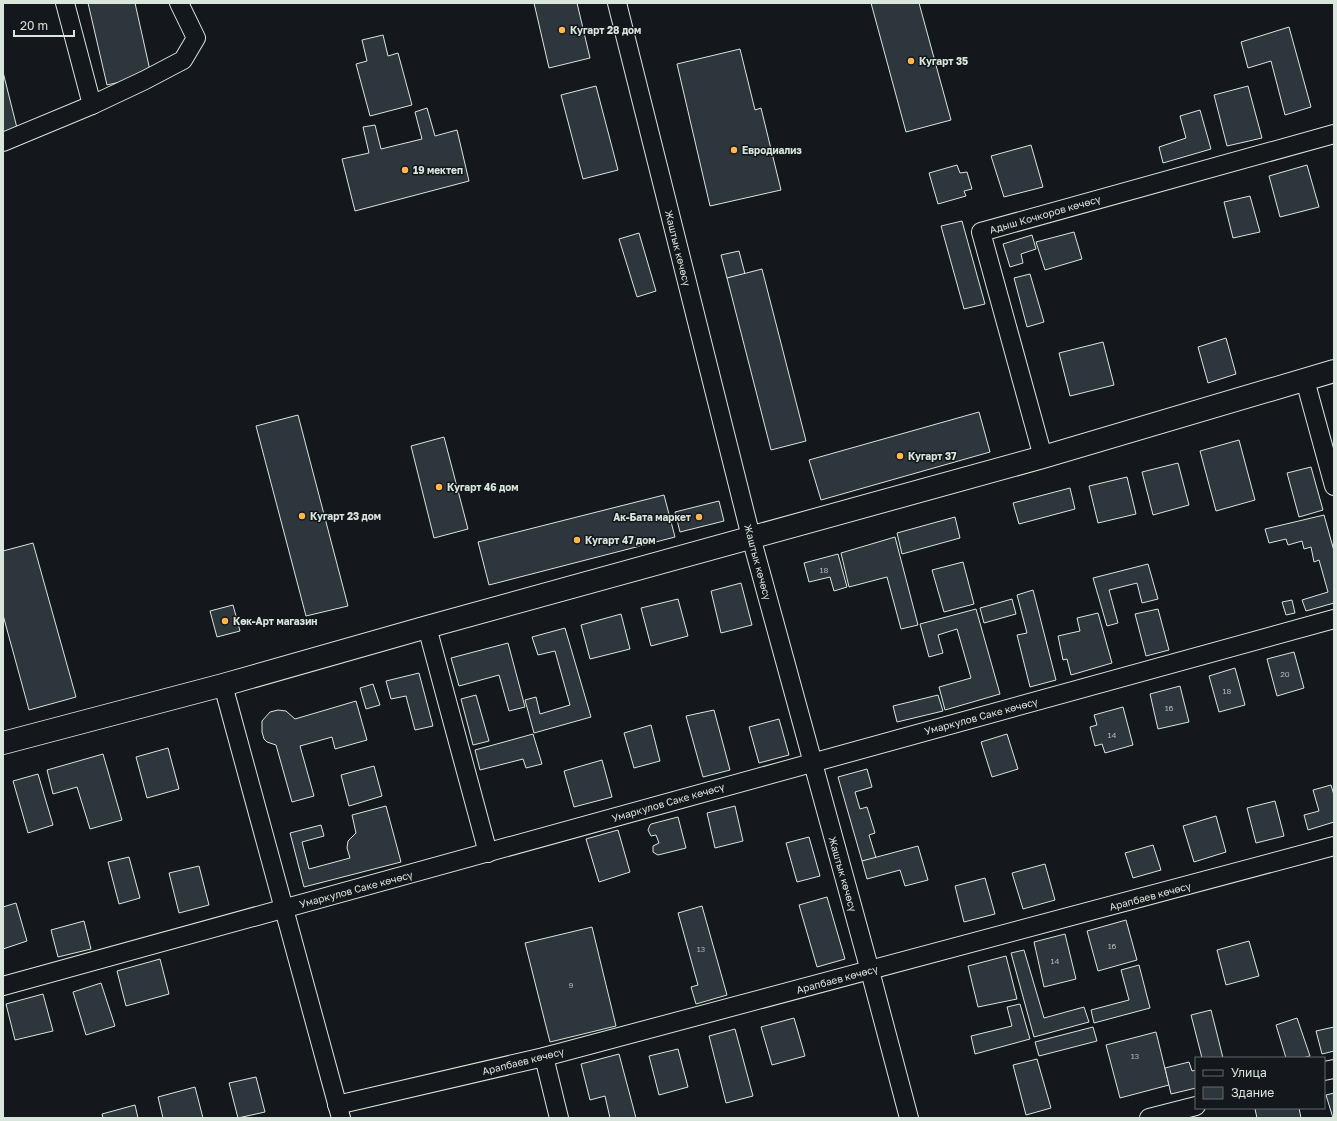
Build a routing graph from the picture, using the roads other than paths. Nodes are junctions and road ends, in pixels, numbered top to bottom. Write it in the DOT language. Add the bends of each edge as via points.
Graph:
graph roads {
  1 [pos="65,3"];
  2 [pos="179,3"];
  3 [pos="617,3"];
  4 [pos="92,105"];
  5 [pos="1334,134"];
  6 [pos="3,142"];
  7 [pos="1334,371"];
  8 [pos="1305,380"];
  9 [pos="1043,457"];
  10 [pos="1334,486"];
  11 [pos="752,537"];
  12 [pos="1334,619"];
  13 [pos="427,627"];
  14 [pos="223,685"];
  15 [pos="3,742"];
  16 [pos="812,762"];
  17 [pos="1334,846"];
  18 [pos="488,853"];
  19 [pos="284,909"];
  20 [pos="870,970"];
  21 [pos="3,986"];
  22 [pos="544,1057"];
  23 [pos="1195,1106"];
  24 [pos="339,1111"];
  25 [pos="560,1118"];
  26 [pos="909,1118"];
  27 [pos="1150,1118"];
  1 -- 4 [label="street"];
  2 -- 4 [label="street" via="196,38 183,60"];
  3 -- 11 [label="street, Жаштык көчөсү"];
  4 -- 6 [label="street"];
  5 -- 9 [label="street, Адыш Кочкоров көчөсү" via="981,232"];
  7 -- 8 [label="main road"];
  8 -- 9 [label="main road"];
  8 -- 10 [label="street"];
  9 -- 11 [label="main road"];
  11 -- 13 [label="main road"];
  11 -- 16 [label="street, Жаштык көчөсү"];
  12 -- 16 [label="street, Умаркулов Саке көчөсү"];
  13 -- 14 [label="main road"];
  13 -- 18 [label="street"];
  14 -- 15 [label="main road"];
  14 -- 19 [label="street"];
  16 -- 18 [label="street, Умаркулов Саке көчөсү"];
  16 -- 20 [label="street, Жаштык көчөсү"];
  17 -- 20 [label="street, Арапбаев көчөсү"];
  18 -- 19 [label="street, Умаркулов Саке көчөсү"];
  19 -- 21 [label="street, Умаркулов Саке көчөсү"];
  19 -- 24 [label="street"];
  20 -- 22 [label="street, Арапбаев көчөсү"];
  20 -- 26 [label="street, Жаштык көчөсү"];
  22 -- 24 [label="street, Арапбаев көчөсү"];
  22 -- 25 [label="street"];
  23 -- 27 [label="street"];
}
